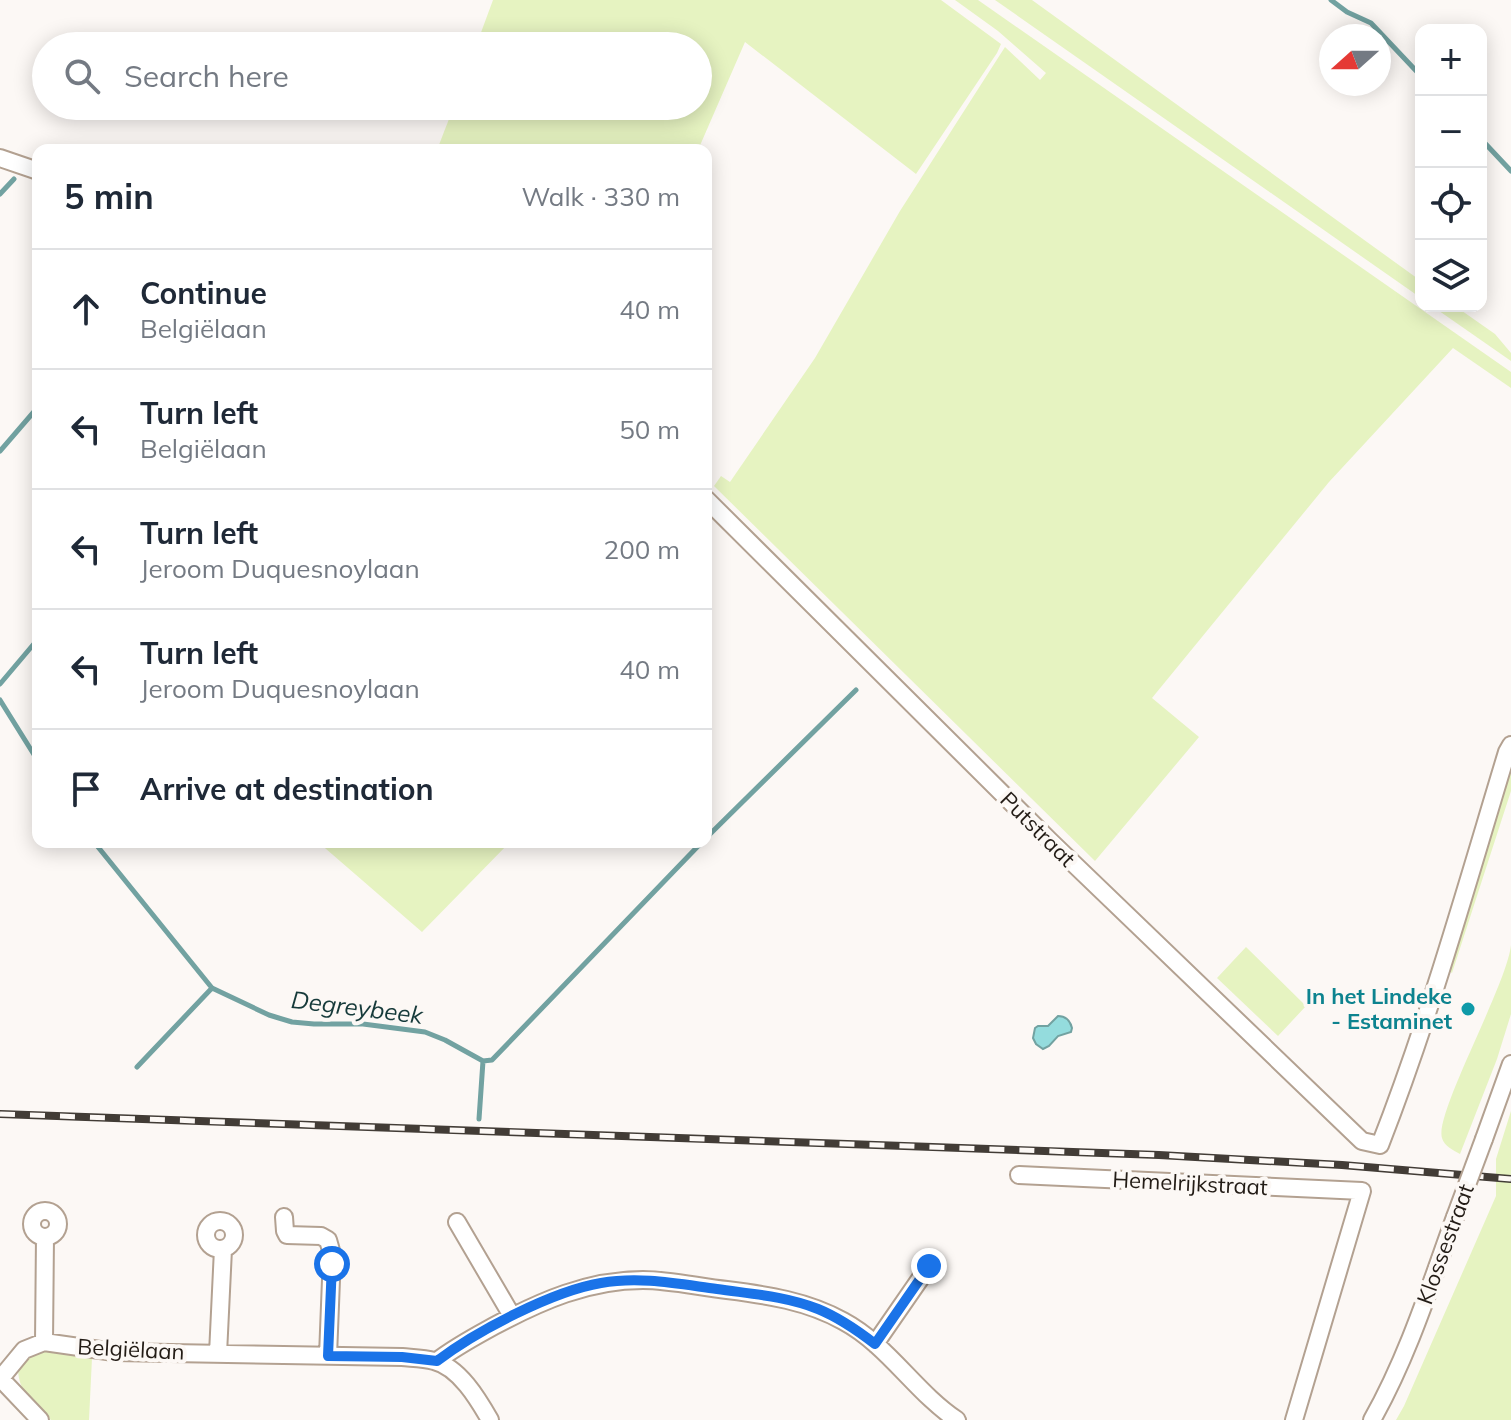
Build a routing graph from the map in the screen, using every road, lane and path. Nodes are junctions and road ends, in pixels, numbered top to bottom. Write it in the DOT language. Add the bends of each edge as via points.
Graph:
graph roads {
  1 [pos="0,158"];
  2 [pos="32,169"];
  3 [pos="712,505"];
  4 [pos="1511,745"];
  5 [pos="1511,1064"];
  6 [pos="1019,1175"];
  7 [pos="284,1217"];
  8 [pos="457,1222"];
  9 [pos="45,1237"];
  10 [pos="223,1249"];
  11 [pos="929,1266"];
  12 [pos="512,1316"];
  13 [pos="44,1342"];
  14 [pos="875,1344"];
  15 [pos="218,1354"];
  16 [pos="328,1356"];
  17 [pos="437,1361"];
  18 [pos="4,1381"];
  19 [pos="955,1419"];
  20 [pos="40,1420"];
  21 [pos="490,1420"];
  22 [pos="1294,1420"];
  23 [pos="1372,1420"];
  1 -- 2 [label="street"];
  3 -- 4 [label="street, Putstraat" via="1362,1141 1380,1145"];
  5 -- 23 [label="street, Klossestraat, bridge" via="1405,1352"];
  6 -- 22 [label="street, Hemelrijkstraat" via="1362,1191"];
  7 -- 16 [label="street" via="287,1235 328,1240"];
  8 -- 12 [label="street"];
  9 -- 13 [label="street"];
  10 -- 15 [label="street"];
  11 -- 14 [label="street"];
  12 -- 14 [label="street" via="571,1291 644,1280 774,1296 844,1321"];
  12 -- 17 [label="street"];
  13 -- 15 [label="street, Belgiëlaan" via="114,1352"];
  13 -- 18 [label="street" via="24,1350"];
  14 -- 19 [label="street"];
  15 -- 16 [label="street, Belgiëlaan"];
  16 -- 17 [label="street, Belgiëlaan"];
  17 -- 21 [label="street" via="460,1377"];
  18 -- 20 [label="street"];
}
